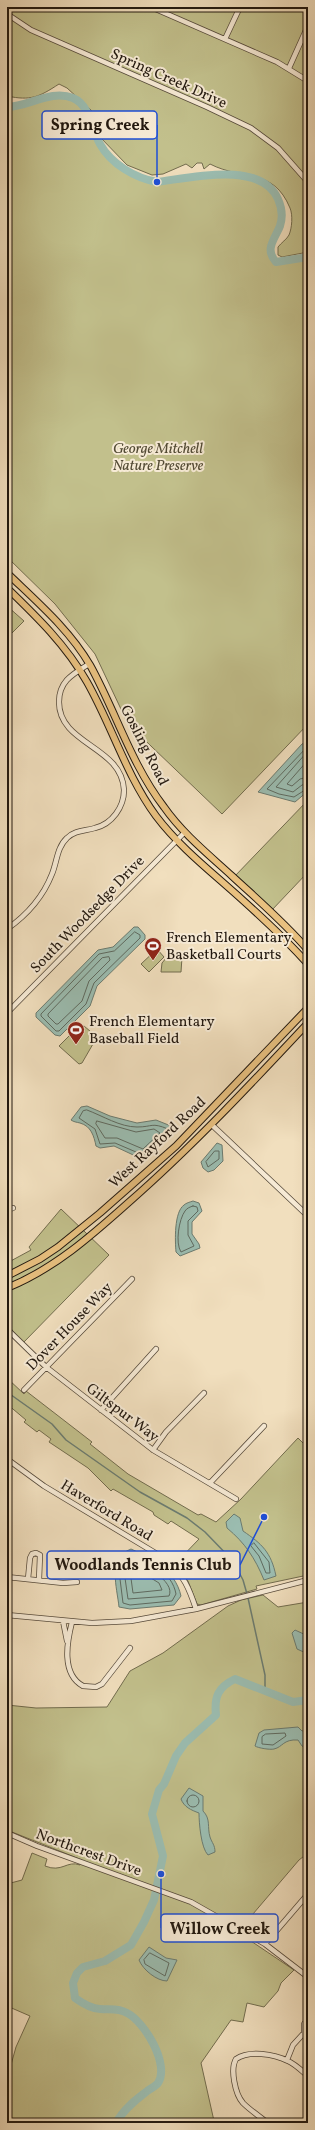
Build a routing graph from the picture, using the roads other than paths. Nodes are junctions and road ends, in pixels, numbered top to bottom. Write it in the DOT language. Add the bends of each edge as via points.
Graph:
graph roads {
  1 [pos="11,7"];
  2 [pos="151,7"];
  3 [pos="240,7"];
  4 [pos="7,13"];
  5 [pos="307,28"];
  6 [pos="225,39"];
  7 [pos="289,68"];
  8 [pos="308,81"];
  9 [pos="308,182"];
  10 [pos="7,573"];
  11 [pos="7,588"];
  12 [pos="89,664"];
  13 [pos="80,670"];
  14 [pos="185,832"];
  15 [pos="177,840"];
  16 [pos="7,930"];
  17 [pos="308,950"];
  18 [pos="308,964"];
  19 [pos="308,1008"];
  20 [pos="7,1013"];
  21 [pos="308,1023"];
  22 [pos="212,1125"];
  23 [pos="13,1208"];
  24 [pos="7,1210"];
  25 [pos="100,1213"];
  26 [pos="308,1216"];
  27 [pos="107,1221"];
  28 [pos="7,1276"];
  29 [pos="132,1279"];
  30 [pos="7,1288"];
  31 [pos="7,1329"];
  32 [pos="156,1349"];
  33 [pos="46,1367"];
  34 [pos="24,1390"];
  35 [pos="204,1393"];
  36 [pos="101,1410"];
  37 [pos="264,1426"];
  38 [pos="153,1450"];
  39 [pos="7,1459"];
  40 [pos="210,1483"];
  41 [pos="236,1499"];
  42 [pos="7,1577"];
  43 [pos="28,1579"];
  44 [pos="39,1580"];
  45 [pos="308,1580"];
  46 [pos="77,1582"];
  47 [pos="196,1609"];
  48 [pos="7,1615"];
  49 [pos="63,1621"];
  50 [pos="72,1622"];
  51 [pos="67,1633"];
  52 [pos="130,1648"];
  53 [pos="7,1833"];
  54 [pos="308,1894"];
  55 [pos="265,1944"];
  56 [pos="308,1977"];
  57 [pos="308,2018"];
  58 [pos="306,2033"];
  59 [pos="287,2060"];
  60 [pos="308,2076"];
  61 [pos="268,2123"];
  1 -- 4 [label="street"];
  2 -- 6 [label="street"];
  3 -- 6 [label="street"];
  4 -- 9 [label="street, Spring Creek Drive" via="30,30 252,128 278,148"];
  5 -- 7 [label="street"];
  6 -- 7 [label="street"];
  7 -- 8 [label="street"];
  10 -- 12 [label="main road, Gosling Road" via="50,614"];
  11 -- 13 [label="main road, Gosling Road" via="47,627"];
  12 -- 13 [label="street"];
  12 -- 14 [label="main road, Gosling Road" via="141,772 165,809"];
  13 -- 15 [label="main road, Gosling Road" via="138,788 157,817"];
  13 -- 16 [label="street" via="62,685 59,700 61,714 64,722 74,733 113,763 123,783 123,800 118,811 106,823 75,832 67,838 43,892 29,911"];
  14 -- 15 [label="street, South Woodsedge Drive"];
  14 -- 17 [label="main road, Gosling Road" via="279,919"];
  15 -- 18 [label="main road, Gosling Road"];
  15 -- 20 [label="street, South Woodsedge Drive"];
  19 -- 25 [label="main road, West Rayford Road" via="176,1146"];
  21 -- 22 [label="main road, West Rayford Road"];
  22 -- 26 [label="street"];
  22 -- 27 [label="main road, West Rayford Road"];
  23 -- 24 [label="street"];
  25 -- 27 [label="main road"];
  25 -- 28 [label="main road, West Rayford Road" via="52,1251"];
  27 -- 30 [label="main road, West Rayford Road" via="38,1274"];
  29 -- 33 [label="street, Dover House Way"];
  31 -- 33 [label="street, Giltspur Way"];
  32 -- 36 [label="street"];
  33 -- 34 [label="street, Dover House Way"];
  33 -- 36 [label="street, Giltspur Way"];
  35 -- 38 [label="street" via="166,1432"];
  36 -- 38 [label="street, Giltspur Way"];
  37 -- 40 [label="street"];
  38 -- 40 [label="street, Giltspur Way"];
  39 -- 47 [label="street, Haverford Road" via="44,1486 167,1560 179,1571 188,1585"];
  40 -- 41 [label="street, Giltspur Way"];
  42 -- 43 [label="street"];
  43 -- 44 [label="street"];
  43 -- 44 [label="street" via="30,1558 36,1553 42,1559"];
  44 -- 46 [label="street"];
  45 -- 47 [label="street"];
  47 -- 50 [label="street" via="131,1621"];
  48 -- 49 [label="street"];
  49 -- 50 [label="street"];
  49 -- 51 [label="street"];
  50 -- 51 [label="street"];
  51 -- 52 [label="street" via="67,1652 74,1677 79,1684 89,1687 102,1684"];
  53 -- 55 [label="street, Northcrest Drive" via="203,1908"];
  54 -- 55 [label="street"];
  55 -- 56 [label="street, Northcrest Drive"];
  57 -- 58 [label="street" via="304,2024"];
  58 -- 59 [label="street" via="294,2045"];
  59 -- 60 [label="street"];
  59 -- 61 [label="street" via="242,2054 236,2059 233,2069 239,2097"];
}
